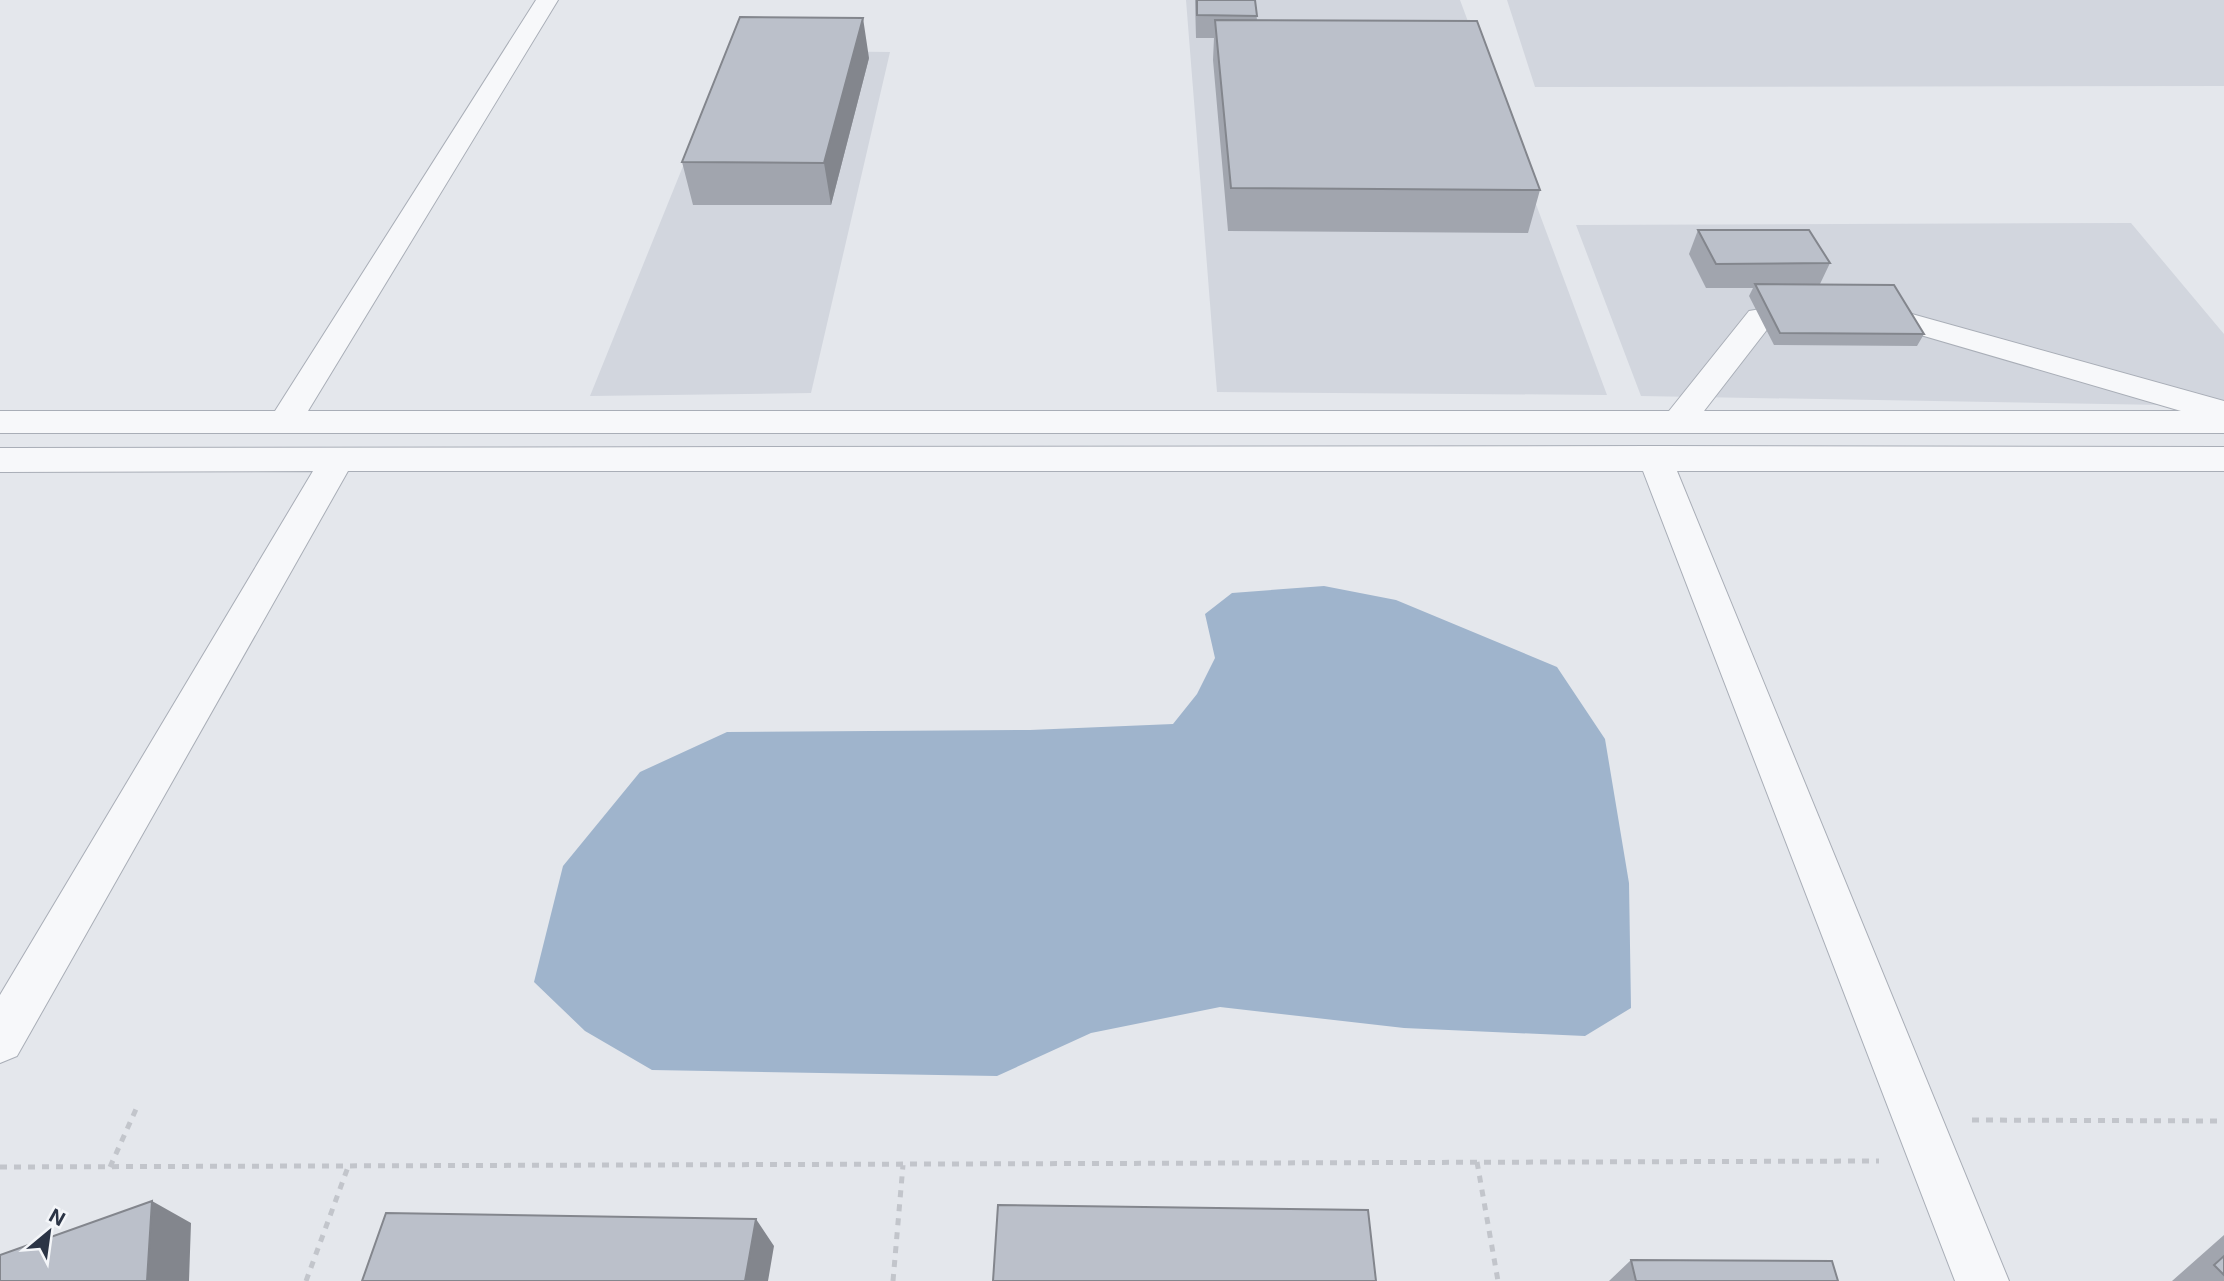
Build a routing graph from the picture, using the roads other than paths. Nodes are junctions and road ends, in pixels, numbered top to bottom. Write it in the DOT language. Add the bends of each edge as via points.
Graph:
graph roads {
  1 [pos="547,0"];
  2 [pos="2224,412"];
  3 [pos="1679,421"];
  4 [pos="0,422"];
  5 [pos="2224,422"];
  6 [pos="284,423"];
  7 [pos="1655,458"];
  8 [pos="2224,459"];
  9 [pos="0,460"];
  10 [pos="337,460"];
  11 [pos="0,1040"];
  12 [pos="1982,1281"];
  1 -- 6 [label="street"];
  2 -- 3 [label="street" via="1901,320 1760,318"];
  3 -- 5 [label="street"];
  3 -- 6 [label="street"];
  4 -- 6 [label="street"];
  7 -- 8 [label="street"];
  7 -- 10 [label="street"];
  7 -- 12 [label="street"];
  9 -- 10 [label="street"];
  10 -- 11 [label="street"];
}
